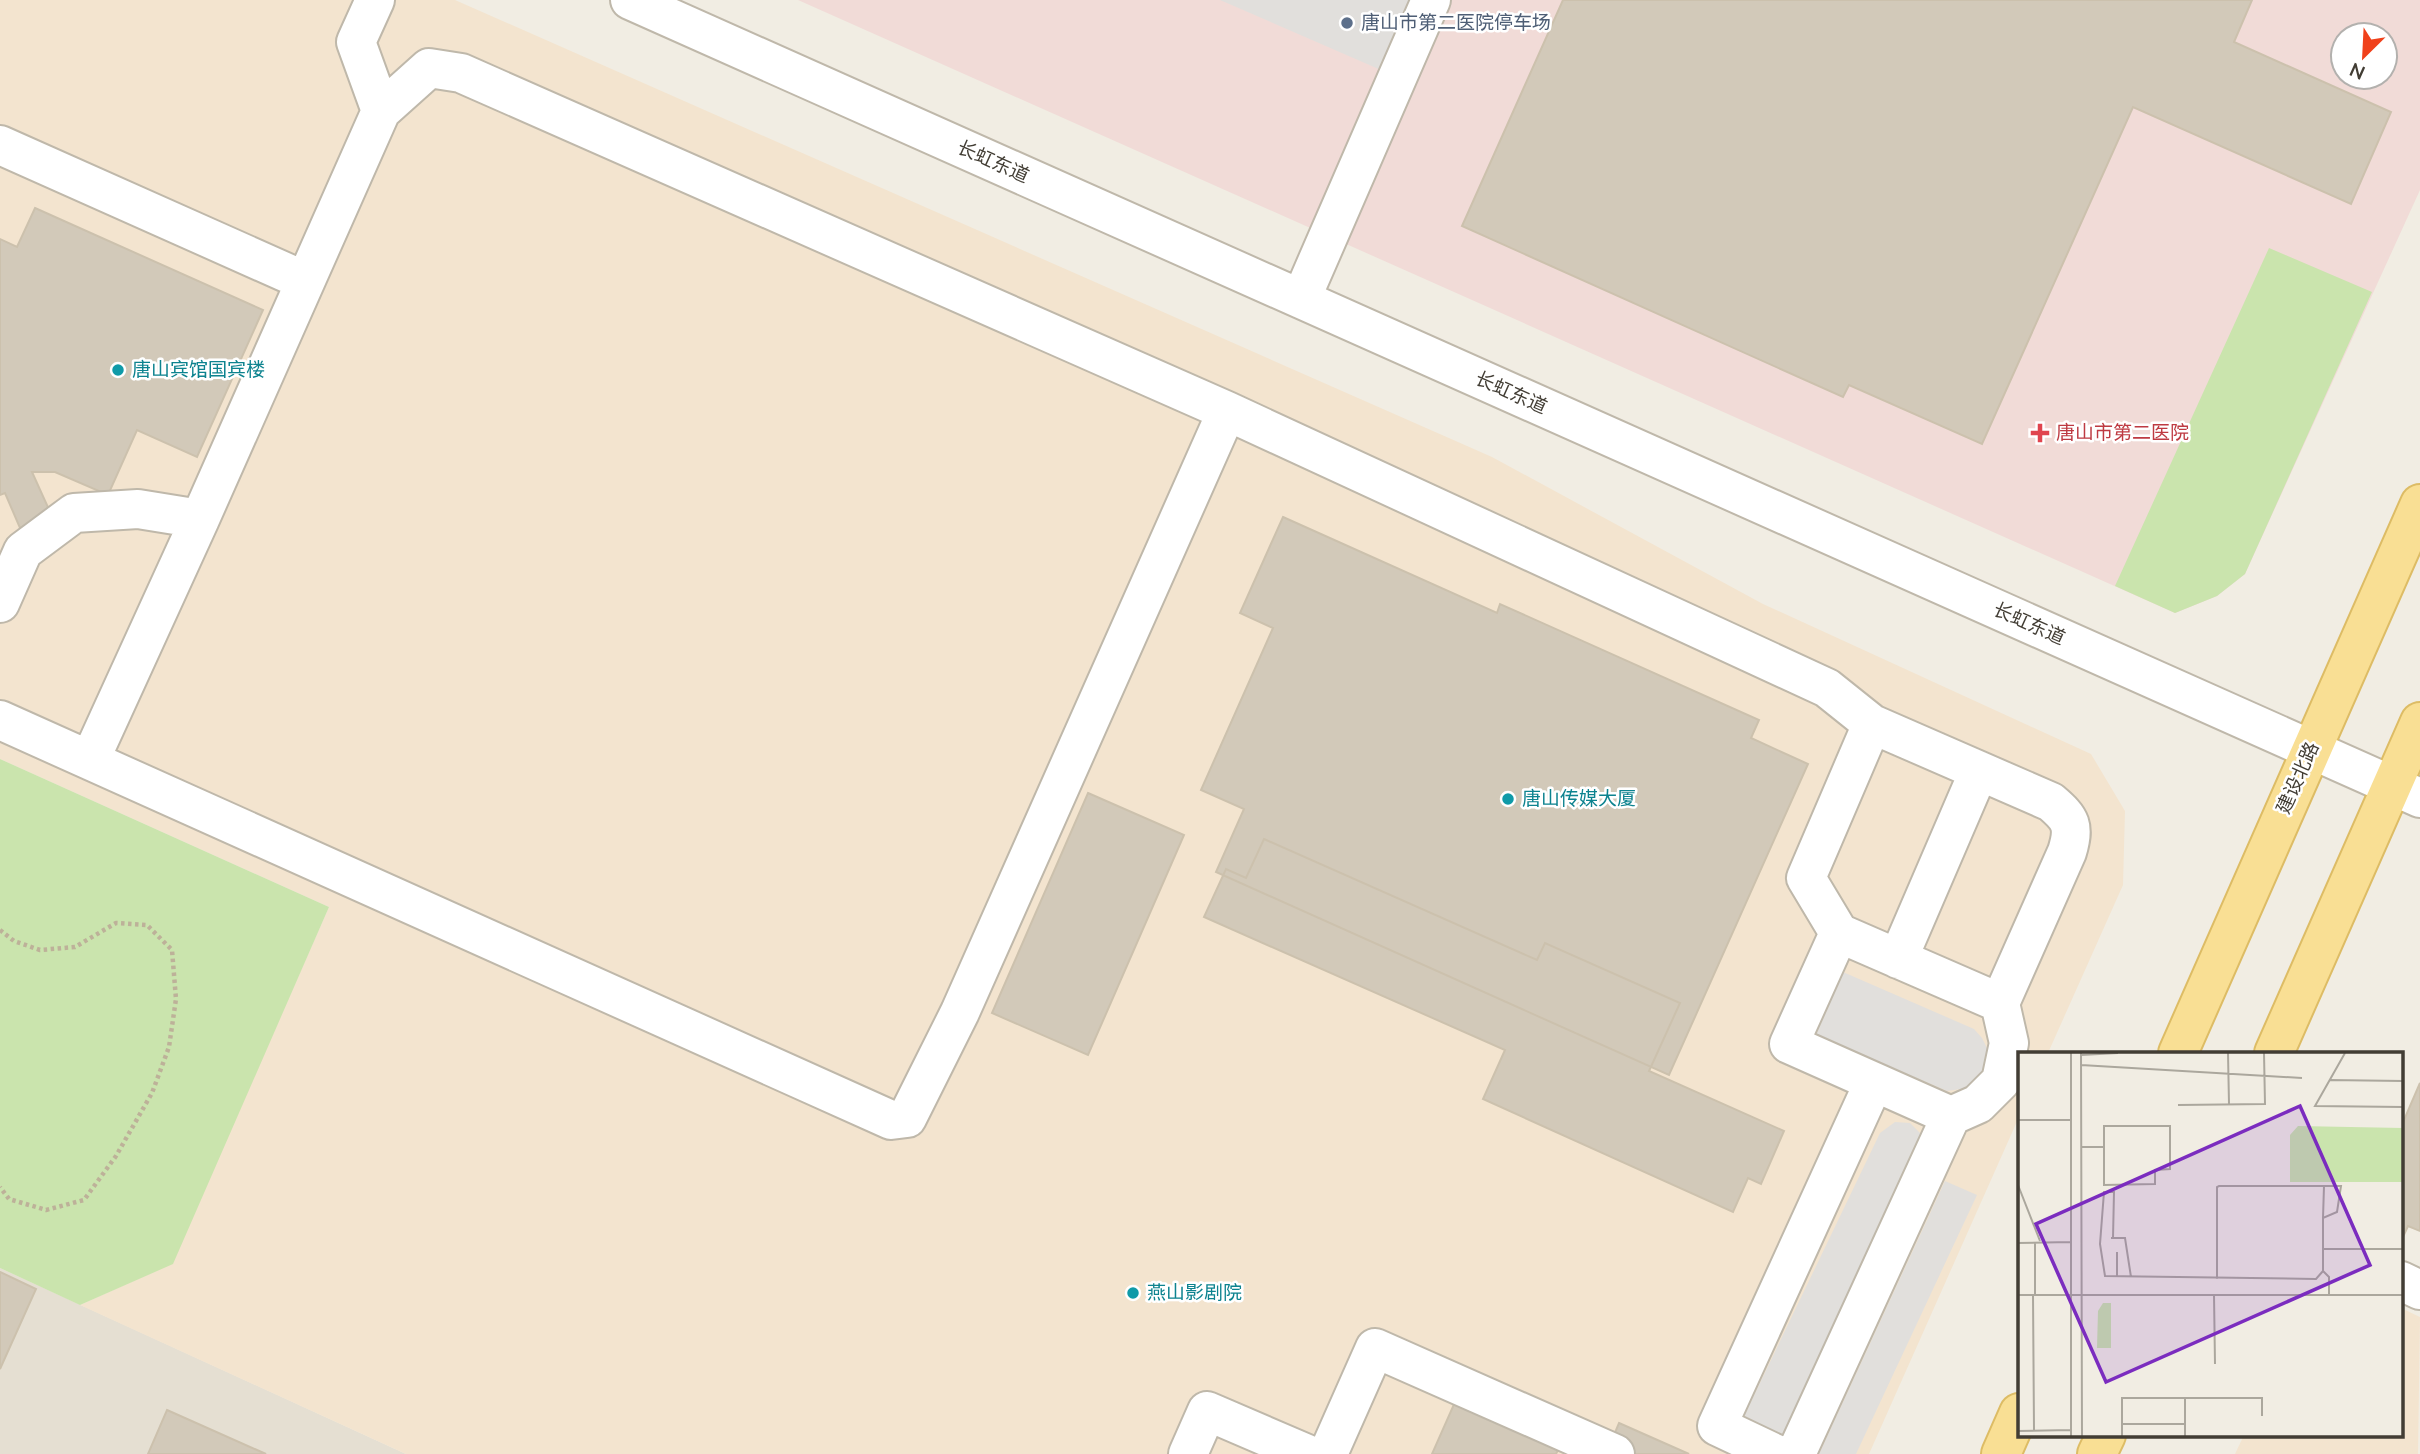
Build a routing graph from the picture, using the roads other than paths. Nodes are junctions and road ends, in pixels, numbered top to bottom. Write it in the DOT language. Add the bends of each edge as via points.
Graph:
graph roads {
  1 [pos="375,0"];
  2 [pos="631,0"];
  3 [pos="1431,0"];
  4 [pos="381,111"];
  5 [pos="0,145"];
  6 [pos="304,281"];
  7 [pos="1301,299"];
  8 [pos="1227,411"];
  9 [pos="2420,505"];
  10 [pos="200,519"];
  11 [pos="0,603"];
  12 [pos="0,720"];
  13 [pos="2420,722"];
  14 [pos="1872,724"];
  15 [pos="2310,749"];
  16 [pos="90,760"];
  17 [pos="1979,771"];
  18 [pos="2406,792"];
  19 [pos="1839,933"];
  20 [pos="1898,959"];
  21 [pos="2000,1003"];
  22 [pos="2178,1052"];
  23 [pos="2275,1052"];
  24 [pos="1874,1082"];
  25 [pos="2010,1085"];
  26 [pos="1951,1116"];
  27 [pos="2402,1281"];
  28 [pos="2420,1290"];
  29 [pos="2018,1415"];
  30 [pos="2106,1436"];
  31 [pos="1188,1454"];
  32 [pos="1307,1454"];
  33 [pos="1328,1454"];
  34 [pos="1615,1454"];
  35 [pos="1776,1454"];
  36 [pos="1796,1454"];
  37 [pos="2001,1454"];
  38 [pos="2097,1454"];
  1 -- 4 [label="street" via="356,42"];
  2 -- 7 [label="street, 长虹东道"];
  3 -- 7 [label="street"];
  4 -- 6 [label="street"];
  4 -- 8 [label="street" via="429,68 461,73"];
  5 -- 6 [label="street"];
  6 -- 10 [label="street"];
  7 -- 15 [label="street, 长虹东道"];
  8 -- 14 [label="street" via="1827,688"];
  8 -- 16 [label="street" via="960,1012 907,1118 891,1120"];
  9 -- 15 [label="main road, 建设北路"];
  10 -- 11 [label="street" via="138,509 74,513 23,551"];
  10 -- 16 [label="street"];
  12 -- 16 [label="street"];
  13 -- 18 [label="main road"];
  14 -- 17 [label="street"];
  14 -- 19 [label="street" via="1806,878"];
  15 -- 18 [label="street, 长虹东道"];
  15 -- 22 [label="main road, 建设北路"];
  17 -- 20 [label="street"];
  17 -- 21 [label="street" via="2051,802 2067,816 2073,833"];
  18 -- 23 [label="main road"];
  19 -- 20 [label="street"];
  19 -- 24 [label="street" via="1789,1044"];
  20 -- 21 [label="street"];
  21 -- 25 [label="street" via="2009,1044"];
  24 -- 26 [label="street"];
  24 -- 35 [label="street" via="1717,1426"];
  25 -- 26 [label="street"];
  26 -- 36 [label="street"];
  27 -- 28 [label="street"];
  29 -- 37 [label="main road"];
  30 -- 38 [label="main road"];
  31 -- 32 [label="street" via="1207,1411"];
  33 -- 34 [label="street" via="1375,1348"];
}
